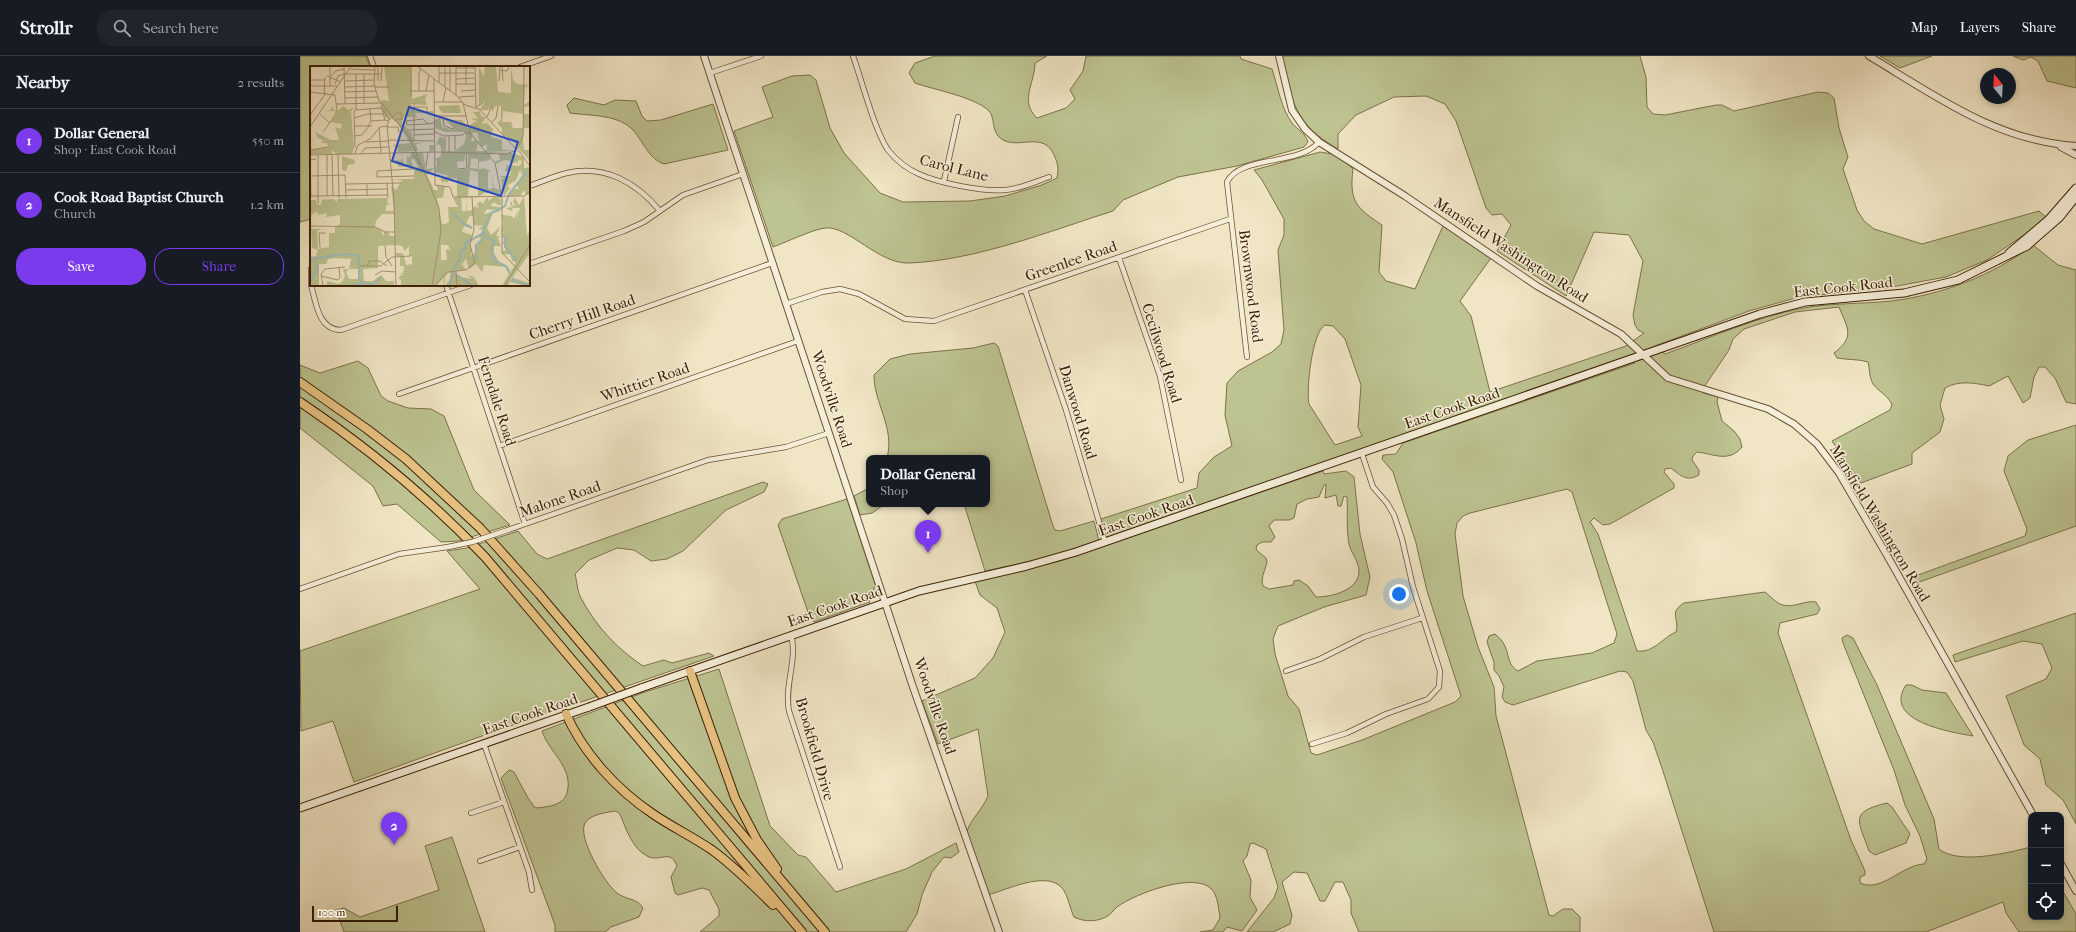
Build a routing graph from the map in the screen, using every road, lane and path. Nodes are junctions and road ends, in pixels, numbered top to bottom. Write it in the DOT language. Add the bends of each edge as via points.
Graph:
graph roads {
  1 [pos="370,56"];
  2 [pos="551,56"];
  3 [pos="704,56"];
  4 [pos="761,56"];
  5 [pos="853,56"];
  6 [pos="1279,56"];
  7 [pos="1870,56"];
  8 [pos="374,66"];
  9 [pos="523,66"];
  10 [pos="710,73"];
  11 [pos="958,117"];
  12 [pos="1319,142"];
  13 [pos="2060,146"];
  14 [pos="2076,146"];
  15 [pos="2076,155"];
  16 [pos="743,174"];
  17 [pos="1049,177"];
  18 [pos="944,181"];
  19 [pos="530,186"];
  20 [pos="2076,188"];
  21 [pos="2076,197"];
  22 [pos="660,211"];
  23 [pos="1230,219"];
  24 [pos="1119,258"];
  25 [pos="2001,259"];
  26 [pos="772,263"];
  27 [pos="530,264"];
  28 [pos="312,286"];
  29 [pos="446,286"];
  30 [pos="468,286"];
  31 [pos="1025,290"];
  32 [pos="449,293"];
  33 [pos="786,304"];
  34 [pos="798,341"];
  35 [pos="1643,356"];
  36 [pos="1247,357"];
  37 [pos="474,368"];
  38 [pos="300,382"];
  39 [pos="399,394"];
  40 [pos="300,402"];
  41 [pos="829,433"];
  42 [pos="499,446"];
  43 [pos="1362,454"];
  44 [pos="1181,480"];
  45 [pos="525,524"];
  46 [pos="1104,542"];
  47 [pos="300,589"];
  48 [pos="885,602"];
  49 [pos="1422,618"];
  50 [pos="791,636"];
  51 [pos="690,671"];
  52 [pos="1286,671"];
  53 [pos="566,714"];
  54 [pos="484,744"];
  55 [pos="1312,744"];
  56 [pos="504,802"];
  57 [pos="300,808"];
  58 [pos="2031,812"];
  59 [pos="471,813"];
  60 [pos="520,847"];
  61 [pos="480,861"];
  62 [pos="840,867"];
  63 [pos="2064,869"];
  64 [pos="532,890"];
  65 [pos="2076,891"];
  66 [pos="813,918"];
  67 [pos="796,932"];
  68 [pos="802,932"];
  69 [pos="824,932"];
  70 [pos="999,932"];
  1 -- 8 [label="street"];
  2 -- 9 [label="street"];
  3 -- 10 [label="street, Woodville Road"];
  4 -- 10 [label="street"];
  5 -- 18 [label="street, Carol Lane" via="888,150 919,175"];
  6 -- 12 [label="street, Mansfield Washington Road" via="1292,110 1305,129"];
  7 -- 13 [label="street" via="1983,123 2011,134"];
  10 -- 16 [label="street, Woodville Road"];
  11 -- 18 [label="street"];
  12 -- 23 [label="street" via="1311,151 1250,166 1232,175 1226,188"];
  12 -- 35 [label="street, Mansfield Washington Road" via="1405,196 1537,286 1621,334"];
  13 -- 14 [label="street"];
  13 -- 15 [label="street"];
  16 -- 22 [label="street" via="691,192"];
  16 -- 26 [label="street, Woodville Road"];
  17 -- 18 [label="street, Carol Lane" via="1017,188 1000,190"];
  19 -- 22 [label="street" via="568,173 586,171 607,174 635,186 648,196"];
  20 -- 25 [label="main road, East Cook Road" via="2048,220"];
  21 -- 25 [label="main road, East Cook Road" via="2060,217 2039,236 2016,253"];
  22 -- 27 [label="street" via="624,231"];
  23 -- 24 [label="street, Greenlee Road"];
  23 -- 36 [label="street, Brownwood Road"];
  24 -- 31 [label="street, Greenlee Road"];
  24 -- 44 [label="street, Cecilwood Road" via="1161,380"];
  25 -- 35 [label="main road, East Cook Road" via="1958,280 1922,290 1784,307"];
  26 -- 33 [label="street, Woodville Road"];
  26 -- 37 [label="street, Cherry Hill Road"];
  28 -- 32 [label="street" via="322,319 334,330 346,329"];
  29 -- 32 [label="street, Ferndale Road"];
  30 -- 32 [label="street"];
  31 -- 33 [label="street, Greenlee Road" via="945,318 924,322 905,319 849,290 822,292"];
  31 -- 46 [label="street, Danwood Road" via="1066,410"];
  32 -- 37 [label="street, Ferndale Road"];
  33 -- 34 [label="street, Woodville Road"];
  34 -- 41 [label="street, Woodville Road"];
  34 -- 42 [label="street, Whittier Road"];
  35 -- 43 [label="main road, East Cook Road"];
  35 -- 58 [label="street, Mansfield Washington Road" via="1661,374 1675,382 1756,404 1777,413 1820,447 1839,473 1888,557"];
  37 -- 39 [label="street, Cherry Hill Road"];
  37 -- 42 [label="street, Ferndale Road"];
  38 -- 66 [label="highway" via="406,459 480,528 535,589"];
  40 -- 68 [label="highway" via="336,426 397,474 452,523 485,557"];
  41 -- 45 [label="street, Malone Road" via="779,448 699,462"];
  41 -- 48 [label="street, Woodville Road"];
  42 -- 45 [label="street, Ferndale Road"];
  43 -- 46 [label="main road, East Cook Road"];
  43 -- 49 [label="street" via="1373,487 1394,515"];
  45 -- 47 [label="street, Malone Road, bridge" via="472,542 399,554"];
  46 -- 48 [label="main road, East Cook Road" via="1045,562 946,583"];
  48 -- 50 [label="main road, East Cook Road"];
  48 -- 70 [label="street, Woodville Road"];
  49 -- 52 [label="street" via="1364,637 1320,659"];
  49 -- 55 [label="street" via="1440,671 1440,682 1436,691 1428,699 1386,714 1347,733"];
  50 -- 51 [label="main road, East Cook Road"];
  50 -- 62 [label="street, Brookfield Drive" via="794,649 787,691 788,711"];
  51 -- 53 [label="main road, East Cook Road, bridge"];
  51 -- 66 [label="highway" via="725,773 740,808 762,848"];
  53 -- 54 [label="main road, East Cook Road"];
  53 -- 67 [label="highway" via="595,760 624,791 652,813 723,858 758,890"];
  54 -- 56 [label="street"];
  54 -- 57 [label="main road, East Cook Road"];
  56 -- 59 [label="street"];
  56 -- 60 [label="street"];
  60 -- 61 [label="street"];
  60 -- 64 [label="street"];
  63 -- 65 [label="street"];
  66 -- 69 [label="highway"];
}
